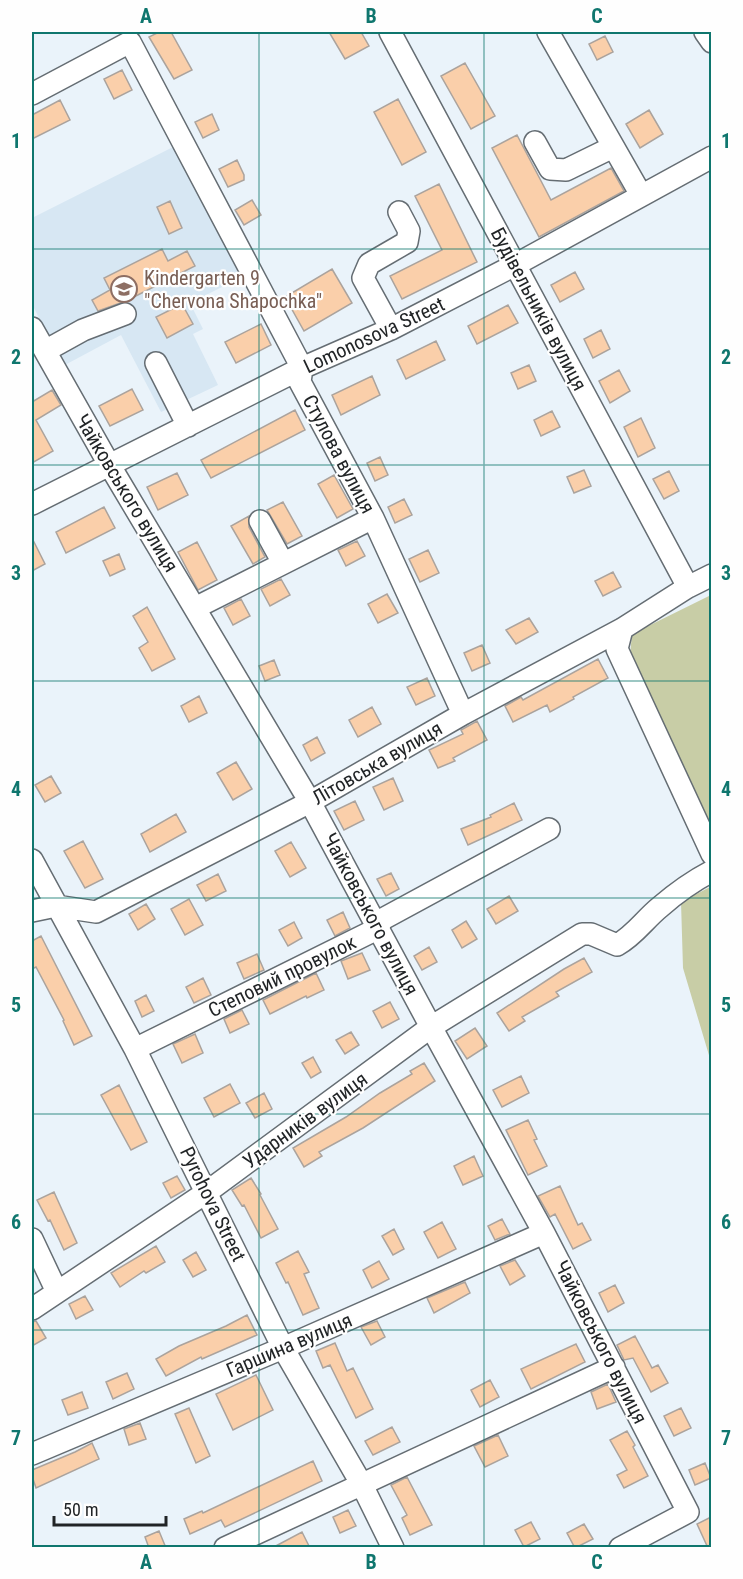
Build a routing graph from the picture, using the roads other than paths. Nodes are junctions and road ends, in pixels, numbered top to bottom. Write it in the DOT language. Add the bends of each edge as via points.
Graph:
graph roads {
  1 [pos="390,32"];
  2 [pos="548,32"];
  3 [pos="705,32"];
  4 [pos="131,37"];
  5 [pos="711,42"];
  6 [pos="32,94"];
  7 [pos="535,142"];
  8 [pos="613,147"];
  9 [pos="711,157"];
  10 [pos="641,195"];
  11 [pos="399,212"];
  12 [pos="515,265"];
  13 [pos="125,314"];
  14 [pos="32,328"];
  15 [pos="391,329"];
  16 [pos="45,351"];
  17 [pos="156,363"];
  18 [pos="302,368"];
  19 [pos="188,426"];
  20 [pos="110,466"];
  21 [pos="32,504"];
  22 [pos="373,518"];
  23 [pos="260,521"];
  24 [pos="283,562"];
  25 [pos="711,575"];
  26 [pos="688,587"];
  27 [pos="195,608"];
  28 [pos="622,629"];
  29 [pos="464,714"];
  30 [pos="310,802"];
  31 [pos="549,829"];
  32 [pos="711,854"];
  33 [pos="32,860"];
  34 [pos="711,871"];
  35 [pos="56,906"];
  36 [pos="32,911"];
  37 [pos="379,928"];
  38 [pos="431,1027"];
  39 [pos="135,1049"];
  40 [pos="207,1192"];
  41 [pos="544,1233"];
  42 [pos="32,1239"];
  43 [pos="57,1292"];
  44 [pos="32,1309"];
  45 [pos="283,1348"];
  46 [pos="614,1367"];
  47 [pos="32,1454"];
  48 [pos="362,1485"];
  49 [pos="225,1548"];
  50 [pos="393,1548"];
  51 [pos="620,1548"];
  1 -- 12 [label="street, Будівельників вулиця"];
  2 -- 8 [label="street"];
  3 -- 5 [label="street"];
  4 -- 6 [label="street, Стулова вулиця"];
  4 -- 18 [label="street, Стулова вулиця"];
  7 -- 8 [label="street" via="550,169 566,170"];
  8 -- 10 [label="street"];
  9 -- 10 [label="street, Lomonosova Street"];
  10 -- 12 [label="street, Lomonosova Street"];
  11 -- 15 [label="street" via="409,231 407,242 369,264 363,278"];
  12 -- 15 [label="street, Lomonosova Street"];
  12 -- 26 [label="street, Будівельників вулиця"];
  13 -- 16 [label="street" via="83,330"];
  14 -- 16 [label="street, Чайковського вулиця"];
  15 -- 18 [label="street, Lomonosova Street"];
  16 -- 20 [label="street, Чайковського вулиця"];
  17 -- 19 [label="street"];
  18 -- 19 [label="street, Lomonosova Street"];
  18 -- 22 [label="street, Стулова вулиця" via="300,382"];
  19 -- 20 [label="street, Lomonosova Street"];
  20 -- 21 [label="street, Lomonosova Street"];
  20 -- 27 [label="street, Чайковського вулиця"];
  22 -- 24 [label="street"];
  22 -- 29 [label="street, Стулова вулиця"];
  23 -- 24 [label="street"];
  24 -- 27 [label="street"];
  25 -- 26 [label="street, Літовська вулиця"];
  26 -- 28 [label="street, Літовська вулиця"];
  27 -- 30 [label="street, Чайковського вулиця"];
  28 -- 29 [label="street, Літовська вулиця"];
  28 -- 32 [label="street" via="617,649"];
  29 -- 30 [label="street, Літовська вулиця"];
  30 -- 35 [label="street, Літовська вулиця" via="96,912"];
  30 -- 37 [label="street, Чайковського вулиця"];
  31 -- 37 [label="street, Степовий провулок" via="381,920"];
  33 -- 35 [label="street, Pyrohova Street"];
  34 -- 38 [label="street, Ударників вулиця" via="659,908 630,938 617,945 582,933"];
  35 -- 36 [label="street, Літовська вулиця"];
  35 -- 39 [label="street, Pyrohova Street"];
  37 -- 38 [label="street, Чайковського вулиця"];
  37 -- 39 [label="street, Степовий провулок"];
  38 -- 40 [label="street, Ударників вулиця"];
  38 -- 41 [label="street, Чайковського вулиця"];
  39 -- 40 [label="street, Pyrohova Street"];
  40 -- 43 [label="street, Ударників вулиця"];
  40 -- 45 [label="street, Pyrohova Street"];
  41 -- 45 [label="street, Гаршина вулиця"];
  41 -- 46 [label="street, Чайковського вулиця"];
  42 -- 43 [label="street"];
  43 -- 44 [label="street, Ударників вулиця"];
  45 -- 47 [label="street, Гаршина вулиця"];
  45 -- 48 [label="street, Pyrohova Street"];
  46 -- 48 [label="street"];
  46 -- 51 [label="street, Чайковського вулиця" via="688,1512"];
  48 -- 49 [label="street"];
  48 -- 50 [label="street, Pyrohova Street"];
}
